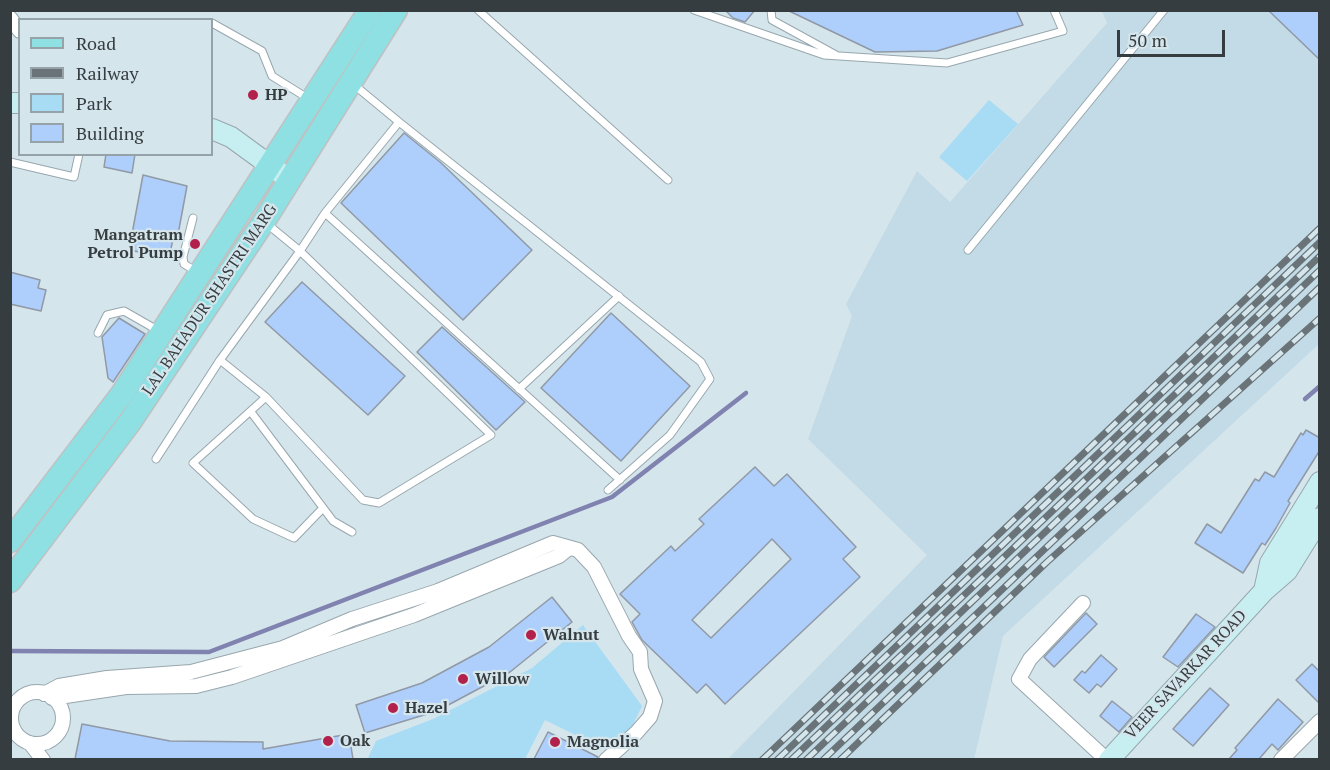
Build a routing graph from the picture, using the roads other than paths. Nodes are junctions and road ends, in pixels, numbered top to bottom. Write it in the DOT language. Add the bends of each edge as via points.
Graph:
graph roads {
  1 [pos="370,10"];
  2 [pos="396,10"];
  3 [pos="478,10"];
  4 [pos="694,10"];
  5 [pos="771,10"];
  6 [pos="1054,10"];
  7 [pos="1164,10"];
  8 [pos="213,24"];
  9 [pos="838,56"];
  10 [pos="351,83"];
  11 [pos="311,100"];
  12 [pos="399,122"];
  13 [pos="213,129"];
  14 [pos="79,156"];
  15 [pos="10,162"];
  16 [pos="271,164"];
  17 [pos="290,180"];
  18 [pos="668,180"];
  19 [pos="325,213"];
  20 [pos="193,218"];
  21 [pos="264,221"];
  22 [pos="968,250"];
  23 [pos="300,251"];
  24 [pos="200,274"];
  25 [pos="619,296"];
  26 [pos="98,333"];
  27 [pos="161,333"];
  28 [pos="220,360"];
  29 [pos="519,389"];
  30 [pos="266,397"];
  31 [pos="251,412"];
  32 [pos="156,459"];
  33 [pos="620,480"];
  34 [pos="1320,482"];
  35 [pos="608,490"];
  36 [pos="323,508"];
  37 [pos="1320,518"];
  38 [pos="352,532"];
  39 [pos="10,541"];
  40 [pos="10,580"];
  41 [pos="1264,591"];
  42 [pos="1083,603"];
  43 [pos="16,694"];
  44 [pos="48,696"];
  45 [pos="11,710"];
  46 [pos="1320,721"];
  47 [pos="30,743"];
  48 [pos="43,759"];
  49 [pos="606,759"];
  50 [pos="1108,759"];
  51 [pos="1281,759"];
  1 -- 11 [label="main road, LAL BAHADUR SHASTRI MARG"];
  2 -- 10 [label="main road, LAL BAHADUR SHASTRI MARG"];
  3 -- 18 [label="lane"];
  4 -- 9 [label="lane" via="824,56"];
  5 -- 9 [label="lane" via="772,20"];
  6 -- 9 [label="lane" via="1063,31 947,63"];
  7 -- 22 [label="lane"];
  8 -- 11 [label="lane" via="262,51 272,76"];
  10 -- 12 [label="lane"];
  10 -- 17 [label="main road, LAL BAHADUR SHASTRI MARG"];
  11 -- 16 [label="main road, LAL BAHADUR SHASTRI MARG"];
  12 -- 19 [label="lane"];
  12 -- 25 [label="lane"];
  13 -- 16 [label="street"];
  14 -- 15 [label="lane" via="74,177"];
  16 -- 17 [label="street"];
  16 -- 24 [label="main road, LAL BAHADUR SHASTRI MARG"];
  17 -- 21 [label="main road, LAL BAHADUR SHASTRI MARG"];
  19 -- 23 [label="lane"];
  19 -- 29 [label="lane"];
  20 -- 24 [label="lane" via="183,257 184,264"];
  21 -- 23 [label="lane"];
  21 -- 40 [label="main road, LAL BAHADUR SHASTRI MARG" via="129,422"];
  23 -- 28 [label="lane"];
  23 -- 30 [label="lane" via="491,435 379,503 363,500"];
  24 -- 27 [label="main road, LAL BAHADUR SHASTRI MARG"];
  25 -- 29 [label="lane"];
  25 -- 33 [label="lane" via="701,362 710,379 670,435"];
  26 -- 27 [label="lane" via="107,315 124,311"];
  27 -- 39 [label="main road, LAL BAHADUR SHASTRI MARG" via="122,394"];
  28 -- 30 [label="lane"];
  28 -- 32 [label="lane"];
  29 -- 33 [label="lane"];
  30 -- 31 [label="lane"];
  31 -- 36 [label="lane"];
  31 -- 36 [label="lane" via="193,463 253,519 294,538"];
  33 -- 35 [label="lane"];
  34 -- 41 [label="street, VEER SAVARKAR ROAD" via="1270,563"];
  36 -- 38 [label="lane" via="333,521"];
  37 -- 41 [label="street, VEER SAVARKAR ROAD" via="1287,571"];
  41 -- 50 [label="street, VEER SAVARKAR ROAD"];
  42 -- 50 [label="street" via="1030,659 1019,679"];
  43 -- 44 [label="street"];
  43 -- 45 [label="street"];
  44 -- 47 [label="street" via="62,712 60,729 48,742"];
  44 -- 49 [label="street" via="59,686 191,672 283,648 352,619 428,601 553,543 578,550 594,567 640,652 641,669 655,701 650,717 636,734"];
  45 -- 47 [label="street" via="16,734"];
  46 -- 51 [label="street"];
  47 -- 48 [label="street"];
}
